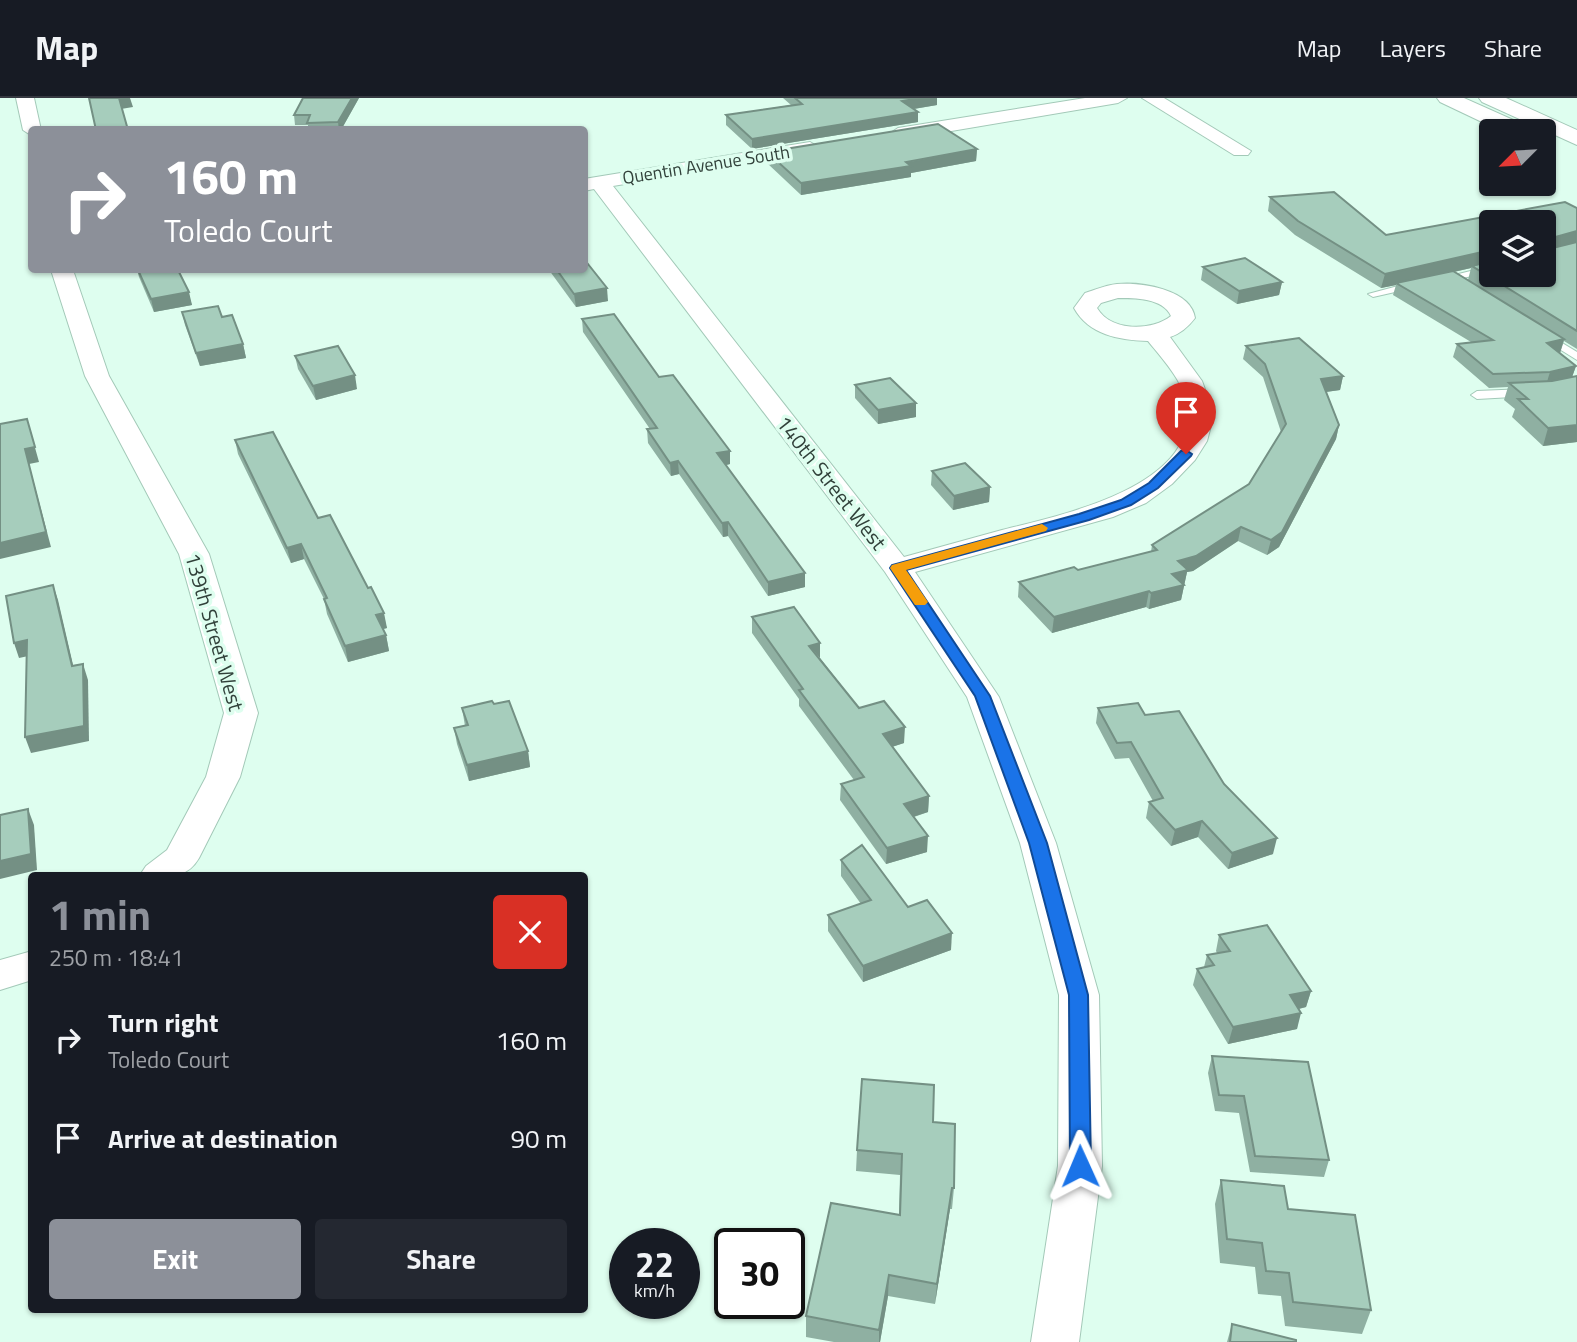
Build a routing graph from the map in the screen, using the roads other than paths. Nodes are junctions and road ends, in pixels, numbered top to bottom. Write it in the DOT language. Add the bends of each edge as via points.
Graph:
graph roads {
  1 [pos="25,98"];
  2 [pos="1118,98"];
  3 [pos="1151,98"];
  4 [pos="1447,98"];
  5 [pos="1489,98"];
  6 [pos="1492,119"];
  7 [pos="31,126"];
  8 [pos="882,136"];
  9 [pos="1577,138"];
  10 [pos="828,145"];
  11 [pos="1556,149"];
  12 [pos="1241,151"];
  13 [pos="1577,159"];
  14 [pos="592,184"];
  15 [pos="1479,271"];
  16 [pos="63,273"];
  17 [pos="1451,277"];
  18 [pos="1463,284"];
  19 [pos="1373,294"];
  20 [pos="1531,328"];
  21 [pos="1153,332"];
  22 [pos="1577,357"];
  23 [pos="1536,392"];
  24 [pos="1477,395"];
  25 [pos="897,568"];
  26 [pos="163,872"];
  27 [pos="28,966"];
  28 [pos="0,975"];
  29 [pos="1055,1342"];
  1 -- 7 [label="street"];
  2 -- 8 [label="street"];
  3 -- 12 [label="street"];
  4 -- 6 [label="highway"];
  5 -- 9 [label="highway"];
  10 -- 14 [label="street, Quentin Avenue South"];
  11 -- 13 [label="highway"];
  14 -- 25 [label="street, 140th Street West"];
  15 -- 17 [label="lane"];
  16 -- 26 [label="street, 139th Street West" via="97,376 194,554 241,713 223,777 181,859"];
  17 -- 18 [label="lane"];
  17 -- 19 [label="lane"];
  20 -- 22 [label="lane"];
  21 -- 25 [label="street" via="1185,371 1201,417 1195,443 1177,465 1126,503"];
  23 -- 24 [label="lane"];
  25 -- 29 [label="street, 140th Street West" via="983,696 1038,843 1079,995 1080,1166"];
  27 -- 28 [label="street"];
}
